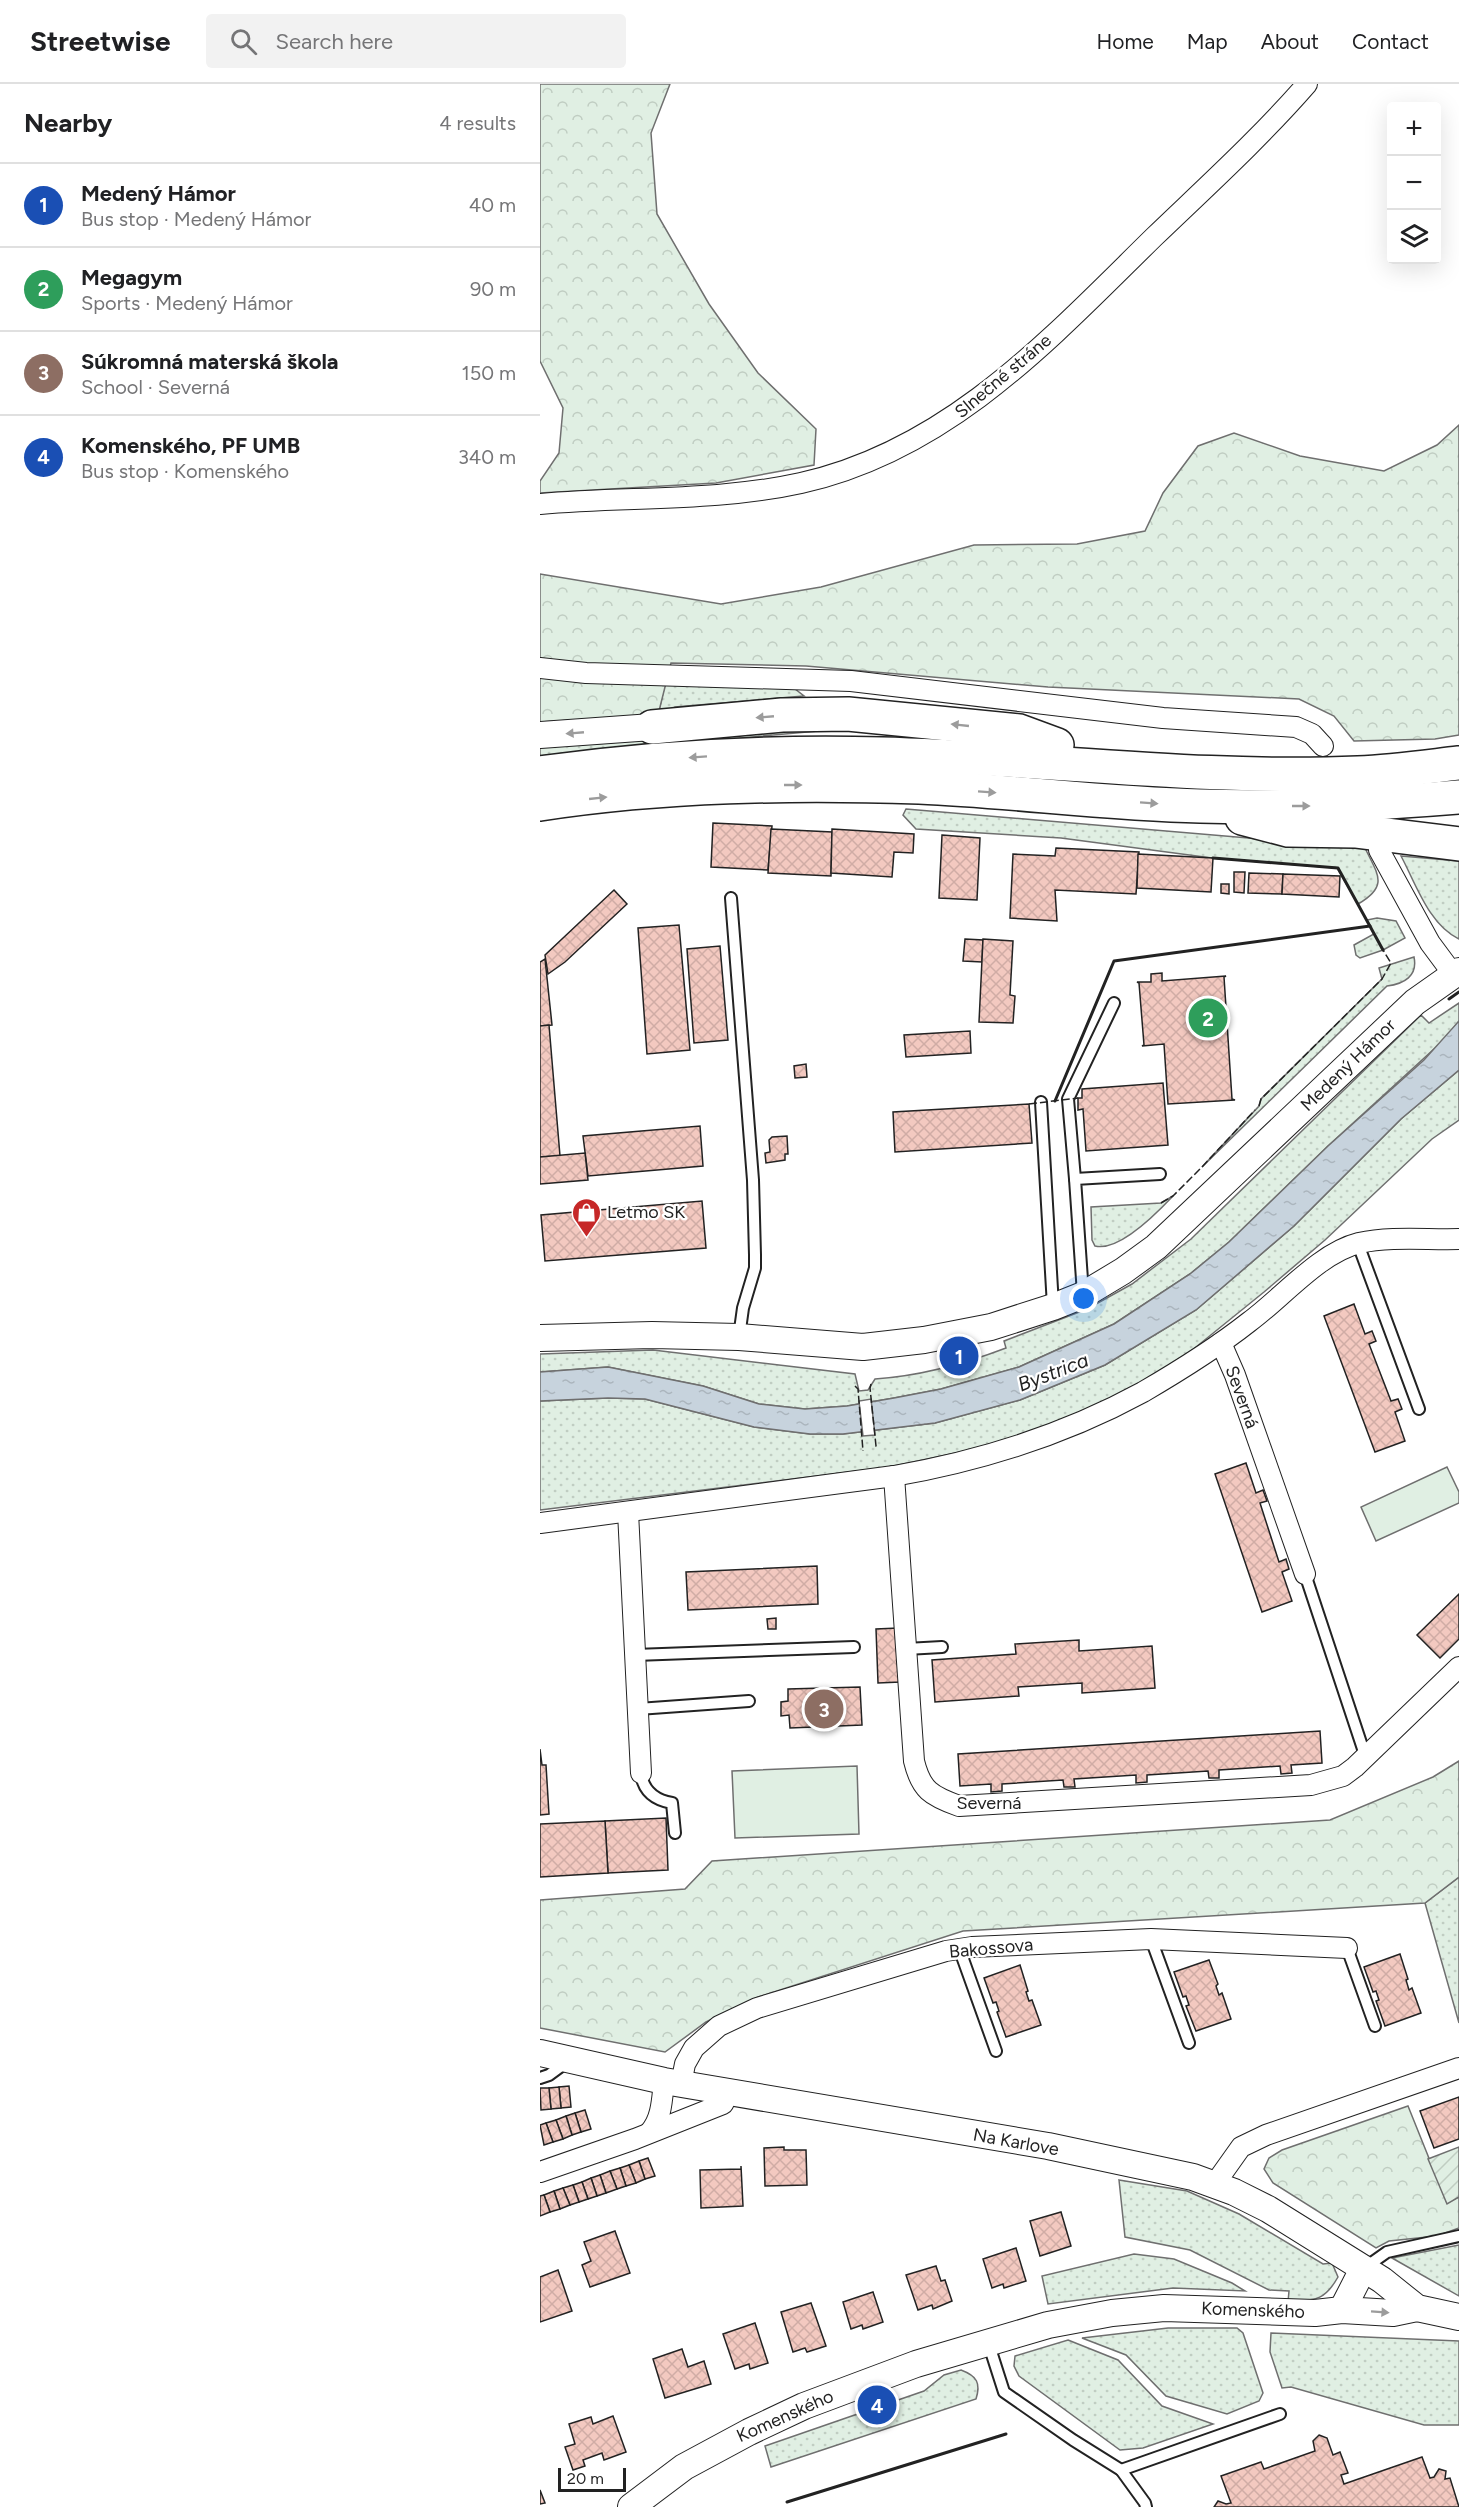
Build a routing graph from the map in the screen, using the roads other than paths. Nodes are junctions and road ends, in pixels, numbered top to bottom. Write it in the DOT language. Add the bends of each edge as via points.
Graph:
graph roads {
  1 [pos="1307,84"];
  2 [pos="540,504"];
  3 [pos="540,668"];
  4 [pos="652,727"];
  5 [pos="540,735"];
  6 [pos="1057,745"];
  7 [pos="1323,746"];
  8 [pos="1459,746"];
  9 [pos="883,754"];
  10 [pos="1459,763"];
  11 [pos="540,773"];
  12 [pos="1459,797"];
  13 [pos="540,804"];
  14 [pos="1200,806"];
  15 [pos="1459,844"];
  16 [pos="1379,850"];
  17 [pos="731,898"];
  18 [pos="1456,972"];
  19 [pos="1114,1003"];
  20 [pos="1041,1102"];
  21 [pos="1160,1174"];
  22 [pos="1075,1179"];
  23 [pos="1459,1239"];
  24 [pos="1358,1244"];
  25 [pos="1083,1295"];
  26 [pos="1053,1307"];
  27 [pos="739,1337"];
  28 [pos="540,1338"];
  29 [pos="1221,1343"];
  30 [pos="1419,1408"];
  31 [pos="894,1476"];
  32 [pos="628,1512"];
  33 [pos="540,1523"];
  34 [pos="1305,1574"];
  35 [pos="854,1647"];
  36 [pos="942,1647"];
  37 [pos="906,1649"];
  38 [pos="635,1655"];
  39 [pos="1459,1667"];
  40 [pos="749,1701"];
  41 [pos="638,1709"];
  42 [pos="1366,1758"];
  43 [pos="641,1773"];
  44 [pos="675,1833"];
  45 [pos="1150,1939"];
  46 [pos="959,1948"];
  47 [pos="1347,1948"];
  48 [pos="1375,2026"];
  49 [pos="1189,2043"];
  50 [pos="996,2051"];
  51 [pos="540,2053"];
  52 [pos="569,2060"];
  53 [pos="1459,2068"];
  54 [pos="540,2078"];
  55 [pos="678,2083"];
  56 [pos="729,2092"];
  57 [pos="677,2122"];
  58 [pos="650,2132"];
  59 [pos="540,2172"];
  60 [pos="1214,2185"];
  61 [pos="1459,2236"];
  62 [pos="1363,2269"];
  63 [pos="1417,2308"];
  64 [pos="1342,2310"];
  65 [pos="1459,2317"];
  66 [pos="988,2342"];
  67 [pos="1280,2414"];
  68 [pos="1121,2469"];
  69 [pos="631,2507"];
  70 [pos="1146,2507"];
  1 -- 2 [label="street, Slnečné stráne" via="1035,351 994,388 913,440 875,459 801,483 678,499"];
  3 -- 7 [label="street" via="586,673 851,681 1163,718 1296,727 1312,734"];
  4 -- 5 [label="street, one-way"];
  6 -- 4 [label="highway, one-way" via="1019,731 848,714 782,715"];
  6 -- 8 [label="highway" via="1271,757 1354,756"];
  6 -- 9 [label="highway"];
  9 -- 10 [label="highway" via="1267,774 1358,773"];
  9 -- 11 [label="highway, one-way" via="726,754"];
  14 -- 12 [label="highway, one-way" via="1359,805"];
  13 -- 14 [label="highway, one-way" via="667,791 788,785 920,788"];
  14 -- 15 [label="highway" via="1288,830 1355,831"];
  16 -- 18 [label="street" via="1424,934"];
  17 -- 27 [label="lane" via="753,1180 755,1256"];
  18 -- 25 [label="street, Medený Hámor" via="1407,1009 1156,1247"];
  19 -- 22 [label="lane" via="1068,1099"];
  20 -- 26 [label="lane"];
  21 -- 22 [label="lane"];
  22 -- 25 [label="lane"];
  23 -- 24 [label="street, Severná"];
  24 -- 29 [label="street, Severná" via="1315,1267"];
  24 -- 30 [label="lane"];
  25 -- 26 [label="street, Medený Hámor"];
  26 -- 27 [label="street, Medený Hámor" via="991,1327 863,1347"];
  27 -- 28 [label="street, Medený Hámor"];
  29 -- 31 [label="street, Severná" via="1143,1392 1078,1423 1008,1449"];
  29 -- 34 [label="street, Severná"];
  31 -- 32 [label="street, Severná"];
  31 -- 37 [label="street, Severná"];
  32 -- 33 [label="street, Severná"];
  32 -- 38 [label="street"];
  34 -- 42 [label="lane, Severná"];
  35 -- 38 [label="lane"];
  36 -- 37 [label="lane"];
  37 -- 42 [label="street, Severná" via="918,1779 928,1793 958,1806 1311,1785 1343,1776"];
  38 -- 41 [label="street"];
  39 -- 42 [label="street, Severná"];
  40 -- 41 [label="lane"];
  41 -- 43 [label="street"];
  43 -- 44 [label="lane" via="647,1791 672,1803"];
  45 -- 46 [label="street, Bakossova"];
  45 -- 47 [label="street, Bakossova"];
  45 -- 49 [label="lane"];
  46 -- 50 [label="lane"];
  46 -- 55 [label="street, Bakossova" via="757,2008 719,2026 694,2048"];
  47 -- 48 [label="lane"];
  51 -- 52 [label="street, Na Karlove"];
  52 -- 54 [label="lane"];
  52 -- 55 [label="street, Na Karlove"];
  53 -- 60 [label="street" via="1266,2134 1241,2147"];
  55 -- 56 [label="street, Na Karlove"];
  55 -- 57 [label="street, Bakossova" via="684,2115"];
  55 -- 58 [label="street, Bakossova"];
  56 -- 57 [label="street" via="723,2104"];
  56 -- 60 [label="street, Na Karlove" via="1048,2146"];
  57 -- 58 [label="street"];
  58 -- 59 [label="street"];
  60 -- 62 [label="street, Na Karlove" via="1268,2209"];
  61 -- 62 [label="lane" via="1387,2252"];
  62 -- 63 [label="street, Na Karlove"];
  62 -- 64 [label="street"];
  64 -- 63 [label="street, Komenského, one-way" via="1393,2313"];
  63 -- 65 [label="street, Na Karlove"];
  64 -- 66 [label="street, Komenského" via="1139,2310 1070,2320"];
  66 -- 68 [label="lane" via="1004,2392"];
  66 -- 69 [label="street, Komenského" via="886,2374 774,2419 684,2467"];
  67 -- 68 [label="lane"];
  68 -- 70 [label="lane"];
}
